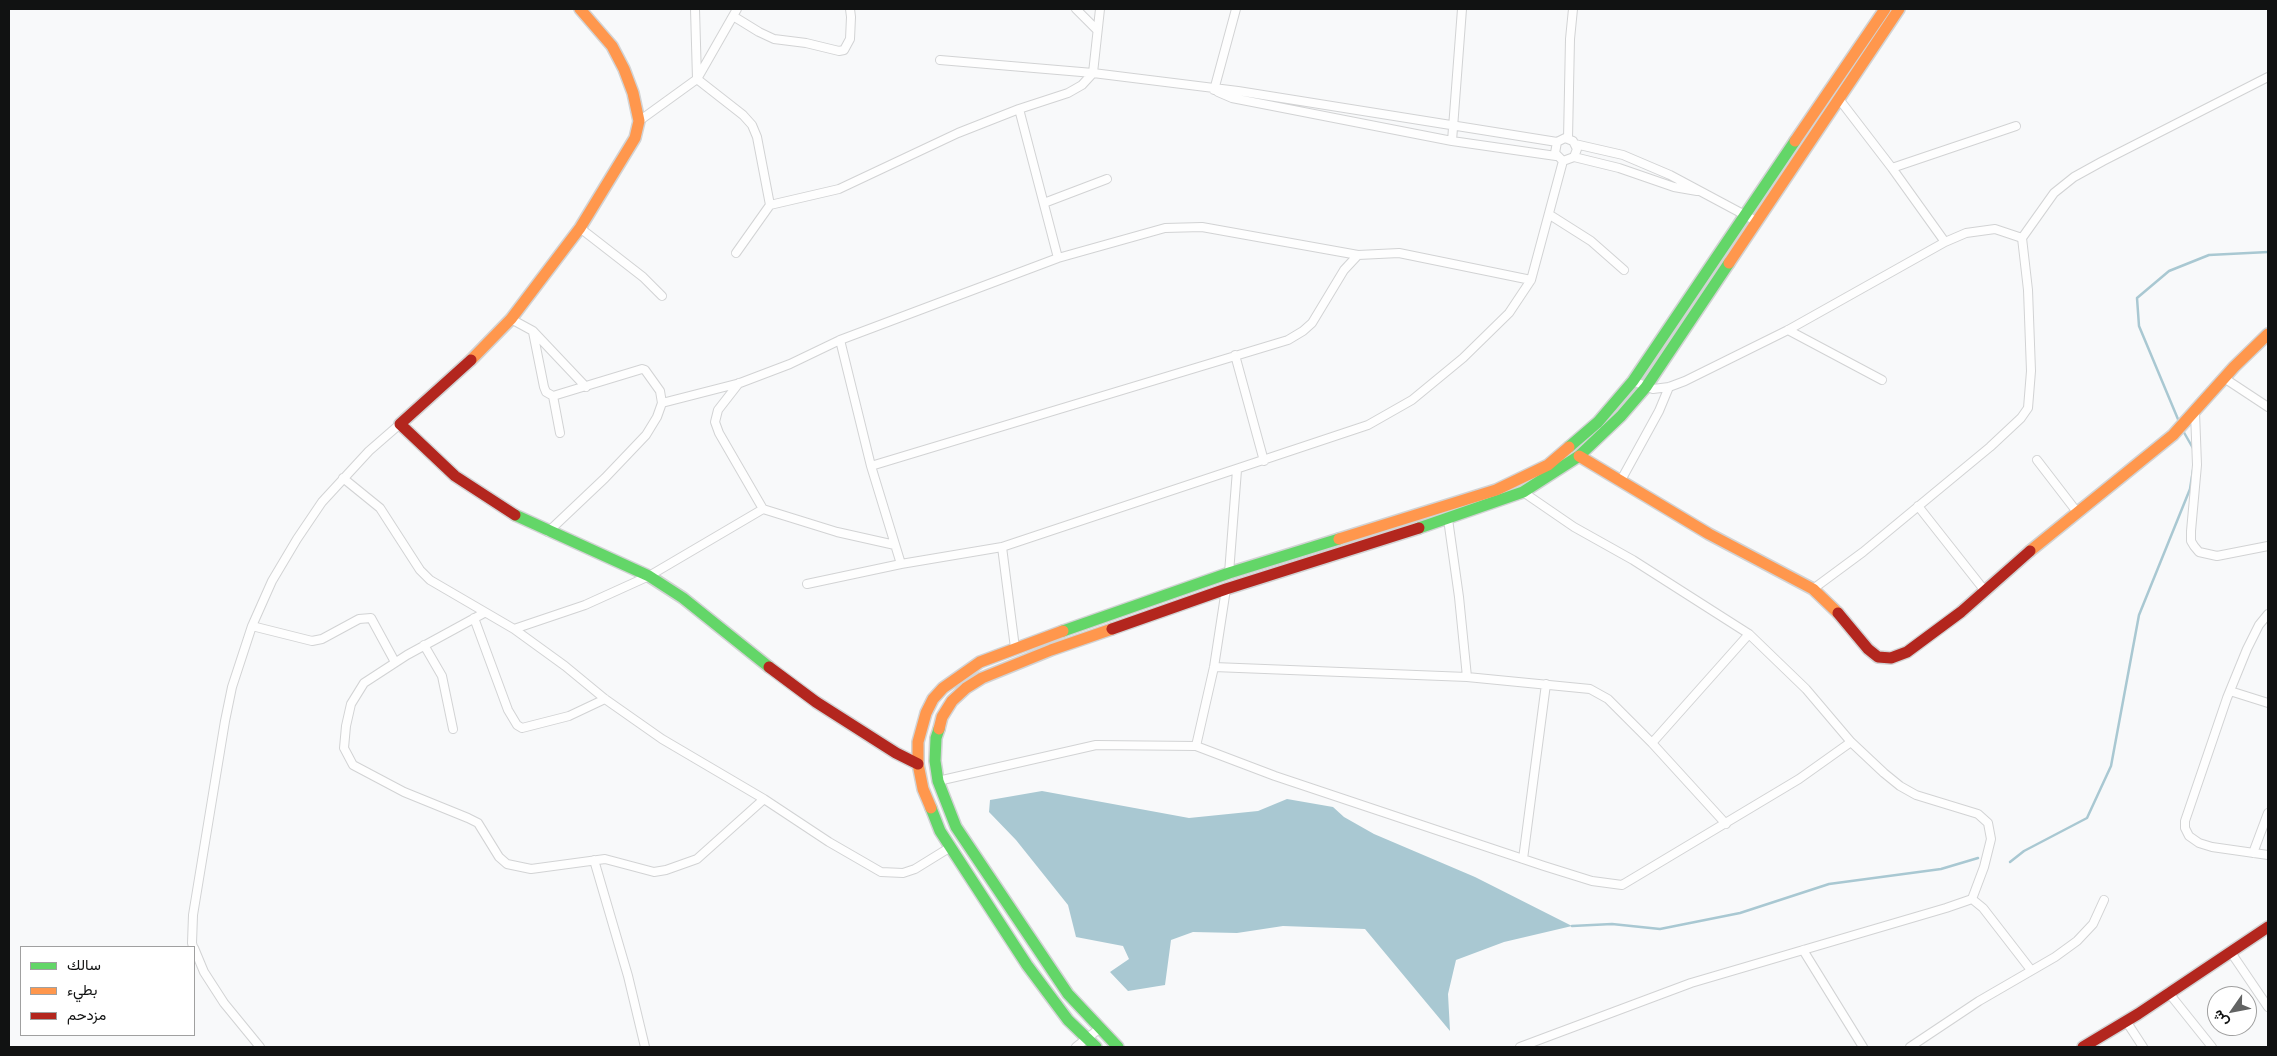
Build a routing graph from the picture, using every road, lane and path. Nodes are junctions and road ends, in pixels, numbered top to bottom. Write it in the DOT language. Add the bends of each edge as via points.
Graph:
graph roads {
  1 [pos="580,9"];
  2 [pos="695,9"];
  3 [pos="850,9"];
  4 [pos="1076,9"];
  5 [pos="1100,9"];
  6 [pos="1236,9"];
  7 [pos="1462,9"];
  8 [pos="1574,9"];
  9 [pos="1886,9"];
  10 [pos="1899,9"];
  11 [pos="735,12"];
  12 [pos="1097,30"];
  13 [pos="940,60"];
  14 [pos="1093,73"];
  15 [pos="697,79"];
  16 [pos="2265,79"];
  17 [pos="2268,87"];
  18 [pos="1214,90"];
  19 [pos="1839,99"];
  20 [pos="1019,109"];
  21 [pos="639,121"];
  22 [pos="1453,126"];
  23 [pos="2016,126"];
  24 [pos="1568,139"];
  25 [pos="1452,141"];
  26 [pos="1557,142"];
  27 [pos="1575,144"];
  28 [pos="1574,157"];
  29 [pos="1560,158"];
  30 [pos="1892,168"];
  31 [pos="1107,179"];
  32 [pos="1697,191"];
  33 [pos="1044,203"];
  34 [pos="770,205"];
  35 [pos="1550,215"];
  36 [pos="1744,215"];
  37 [pos="1756,221"];
  38 [pos="580,228"];
  39 [pos="2022,238"];
  40 [pos="1945,242"];
  41 [pos="736,253"];
  42 [pos="1358,255"];
  43 [pos="1058,258"];
  44 [pos="1624,270"];
  45 [pos="1531,280"];
  46 [pos="662,296"];
  47 [pos="511,319"];
  48 [pos="1788,330"];
  49 [pos="533,331"];
  50 [pos="2268,334"];
  51 [pos="840,340"];
  52 [pos="1235,355"];
  53 [pos="2224,378"];
  54 [pos="1882,380"];
  55 [pos="1633,381"];
  56 [pos="740,383"];
  57 [pos="586,387"];
  58 [pos="1646,387"];
  59 [pos="1670,387"];
  60 [pos="553,396"];
  61 [pos="662,403"];
  62 [pos="2268,407"];
  63 [pos="2195,412"];
  64 [pos="400,424"];
  65 [pos="560,433"];
  66 [pos="1579,456"];
  67 [pos="1264,460"];
  68 [pos="2037,460"];
  69 [pos="871,466"];
  70 [pos="1237,470"];
  71 [pos="343,478"];
  72 [pos="1620,482"];
  73 [pos="1523,492"];
  74 [pos="1918,506"];
  75 [pos="763,509"];
  76 [pos="2077,512"];
  77 [pos="1448,519"];
  78 [pos="548,532"];
  79 [pos="895,545"];
  80 [pos="2268,546"];
  81 [pos="1002,548"];
  82 [pos="901,564"];
  83 [pos="1229,573"];
  84 [pos="649,576"];
  85 [pos="806,584"];
  86 [pos="1226,589"];
  87 [pos="1813,589"];
  88 [pos="1984,591"];
  89 [pos="484,613"];
  90 [pos="2268,614"];
  91 [pos="474,618"];
  92 [pos="252,626"];
  93 [pos="514,629"];
  94 [pos="1749,634"];
  95 [pos="1050,636"];
  96 [pos="424,645"];
  97 [pos="1014,648"];
  98 [pos="1051,650"];
  99 [pos="396,662"];
  100 [pos="1214,667"];
  101 [pos="1467,677"];
  102 [pos="1546,684"];
  103 [pos="2230,690"];
  104 [pos="604,699"];
  105 [pos="2268,704"];
  106 [pos="452,729"];
  107 [pos="918,742"];
  108 [pos="1851,742"];
  109 [pos="1652,743"];
  110 [pos="1196,746"];
  111 [pos="896,753"];
  112 [pos="918,764"];
  113 [pos="938,781"];
  114 [pos="764,799"];
  115 [pos="2268,812"];
  116 [pos="1726,824"];
  117 [pos="949,848"];
  118 [pos="2253,853"];
  119 [pos="2268,855"];
  120 [pos="1523,859"];
  121 [pos="594,860"];
  122 [pos="1972,899"];
  123 [pos="2104,900"];
  124 [pos="2268,927"];
  125 [pos="193,946"];
  126 [pos="195,950"];
  127 [pos="1803,950"];
  128 [pos="2230,951"];
  129 [pos="2031,970"];
  130 [pos="2168,992"];
  131 [pos="2268,1007"];
  132 [pos="2126,1022"];
  133 [pos="1099,1029"];
  134 [pos="1087,1039"];
  135 [pos="1112,1045"];
  136 [pos="260,1047"];
  137 [pos="645,1047"];
  138 [pos="1076,1047"];
  139 [pos="1096,1047"];
  140 [pos="1524,1047"];
  141 [pos="1864,1047"];
  142 [pos="1910,1047"];
  143 [pos="2083,1047"];
  144 [pos="2143,1047"];
  145 [pos="2212,1047"];
  1 -- 21 [label="main road" via="612,46 633,93"];
  2 -- 15 [label="street"];
  3 -- 11 [label="street" via="850,40 844,50 839,51 774,39 759,32"];
  4 -- 12 [label="street"];
  5 -- 12 [label="street"];
  6 -- 18 [label="street"];
  7 -- 22 [label="street"];
  8 -- 24 [label="street" via="1570,39"];
  9 -- 36 [label="main road"];
  10 -- 19 [label="main road"];
  11 -- 15 [label="street"];
  12 -- 14 [label="street"];
  13 -- 14 [label="street"];
  14 -- 18 [label="street"];
  14 -- 20 [label="street" via="1076,89"];
  15 -- 21 [label="street"];
  15 -- 34 [label="street" via="743,114 752,125"];
  16 -- 17 [label="street"];
  16 -- 39 [label="street" via="2074,177 2054,193"];
  18 -- 22 [label="street" via="1238,91"];
  18 -- 25 [label="street" via="1232,98"];
  19 -- 30 [label="street"];
  19 -- 37 [label="main road"];
  20 -- 33 [label="street"];
  20 -- 34 [label="street" via="920,149 839,189"];
  21 -- 38 [label="main road" via="629,149"];
  22 -- 25 [label="street"];
  22 -- 26 [label="street"];
  23 -- 30 [label="street"];
  24 -- 26 [label="street"];
  24 -- 27 [label="street"];
  25 -- 29 [label="street"];
  26 -- 29 [label="street" via="1554,147"];
  27 -- 28 [label="street"];
  27 -- 32 [label="street" via="1624,155 1677,178"];
  28 -- 29 [label="street" via="1569,161"];
  28 -- 32 [label="street"];
  29 -- 35 [label="street"];
  30 -- 40 [label="street"];
  31 -- 33 [label="street"];
  32 -- 36 [label="street"];
  33 -- 43 [label="street"];
  34 -- 41 [label="street"];
  35 -- 44 [label="street" via="1591,241"];
  35 -- 45 [label="street"];
  36 -- 37 [label="street"];
  36 -- 55 [label="main road"];
  37 -- 58 [label="main road"];
  38 -- 46 [label="street"];
  38 -- 47 [label="main road"];
  39 -- 40 [label="street" via="1995,229 1982,229"];
  39 -- 74 [label="street" via="2029,308 2031,371 2028,408 2009,430"];
  40 -- 48 [label="street"];
  42 -- 43 [label="street" via="1202,227 1165,228"];
  42 -- 45 [label="street" via="1399,253"];
  42 -- 52 [label="street" via="1344,270 1312,323 1303,331 1288,340"];
  43 -- 51 [label="street"];
  45 -- 67 [label="street" via="1509,313 1412,400 1368,425"];
  47 -- 49 [label="street"];
  47 -- 64 [label="main road" via="464,368"];
  48 -- 54 [label="street"];
  48 -- 59 [label="street"];
  49 -- 57 [label="street"];
  49 -- 60 [label="street" via="544,387"];
  50 -- 53 [label="main road"];
  51 -- 56 [label="street"];
  51 -- 69 [label="street"];
  52 -- 67 [label="street"];
  52 -- 69 [label="street"];
  53 -- 62 [label="street"];
  53 -- 63 [label="main road"];
  55 -- 58 [label="street"];
  55 -- 83 [label="main road" via="1585,434 1548,465 1524,478 1423,514"];
  56 -- 61 [label="street"];
  56 -- 75 [label="street" via="718,410 715,422"];
  57 -- 60 [label="street"];
  57 -- 61 [label="street" via="642,369 660,391"];
  58 -- 59 [label="street"];
  58 -- 66 [label="main road"];
  59 -- 72 [label="street"];
  60 -- 65 [label="street"];
  61 -- 78 [label="street" via="658,417 646,435"];
  63 -- 76 [label="main road" via="2173,435"];
  63 -- 80 [label="street" via="2197,465 2191,541 2199,552 2218,556"];
  64 -- 71 [label="street"];
  64 -- 78 [label="main road" via="455,476 524,521"];
  66 -- 72 [label="main road"];
  66 -- 73 [label="main road"];
  67 -- 70 [label="street"];
  68 -- 76 [label="street"];
  69 -- 79 [label="street"];
  70 -- 81 [label="street"];
  70 -- 83 [label="street"];
  71 -- 89 [label="street" via="380,508 420,570 430,580"];
  71 -- 92 [label="street" via="297,539 272,581"];
  72 -- 87 [label="main road"];
  73 -- 77 [label="main road"];
  73 -- 94 [label="street" via="1574,527 1633,560"];
  74 -- 87 [label="street"];
  74 -- 88 [label="street"];
  75 -- 79 [label="street" via="837,532"];
  75 -- 84 [label="street"];
  76 -- 88 [label="main road"];
  77 -- 86 [label="main road"];
  77 -- 101 [label="street"];
  78 -- 84 [label="main road"];
  79 -- 82 [label="street"];
  81 -- 82 [label="street"];
  81 -- 97 [label="street"];
  82 -- 85 [label="street"];
  83 -- 95 [label="main road"];
  84 -- 93 [label="street" via="585,605"];
  84 -- 111 [label="main road" via="683,598 783,678"];
  86 -- 98 [label="main road"];
  86 -- 100 [label="street"];
  87 -- 88 [label="main road" via="1868,649 1886,659 1897,657 1918,644"];
  89 -- 91 [label="street"];
  89 -- 93 [label="street"];
  90 -- 103 [label="street" via="2254,634"];
  91 -- 96 [label="street"];
  91 -- 104 [label="street" via="508,710 517,725 529,728 569,716"];
  92 -- 99 [label="street" via="312,640 322,639 359,619 371,618"];
  92 -- 125 [label="street" via="225,720 193,915"];
  93 -- 104 [label="street"];
  94 -- 108 [label="street" via="1794,676"];
  94 -- 109 [label="street"];
  95 -- 97 [label="main road"];
  95 -- 98 [label="main road"];
  96 -- 99 [label="street"];
  96 -- 106 [label="street" via="442,676"];
  97 -- 107 [label="main road" via="980,662 943,688 926,714"];
  98 -- 113 [label="main road" via="982,678 952,701 942,717 936,738"];
  99 -- 121 [label="street" via="364,683 351,704 344,748 353,765 404,792 478,823 507,864 531,869"];
  100 -- 101 [label="street"];
  100 -- 110 [label="street"];
  101 -- 102 [label="street"];
  102 -- 109 [label="street" via="1590,689 1608,699"];
  102 -- 120 [label="street"];
  103 -- 105 [label="street"];
  103 -- 118 [label="street" via="2185,828 2189,836 2206,846"];
  104 -- 114 [label="street" via="662,739"];
  107 -- 111 [label="main road"];
  107 -- 112 [label="main road"];
  108 -- 116 [label="street" via="1800,779"];
  108 -- 122 [label="street" via="1909,792 1973,812 1988,824 1990,845"];
  109 -- 116 [label="street"];
  110 -- 113 [label="street" via="1096,745"];
  110 -- 120 [label="street"];
  111 -- 112 [label="main road"];
  112 -- 117 [label="main road" via="928,806"];
  113 -- 133 [label="main road" via="964,840 1068,994"];
  114 -- 117 [label="street" via="881,872 915,870"];
  114 -- 121 [label="street" via="711,848 685,864 654,872 623,862"];
  115 -- 118 [label="street"];
  116 -- 120 [label="street" via="1622,885 1592,881"];
  117 -- 134 [label="main road" via="1027,965 1063,1014"];
  118 -- 119 [label="street"];
  121 -- 137 [label="street"];
  122 -- 127 [label="street"];
  122 -- 129 [label="street" via="1983,908"];
  123 -- 129 [label="street" via="2085,934"];
  124 -- 128 [label="main road"];
  126 -- 136 [label="street" via="204,972 224,1003"];
  127 -- 140 [label="street" via="1691,983"];
  127 -- 141 [label="street"];
  128 -- 130 [label="main road"];
  128 -- 131 [label="street"];
  129 -- 142 [label="street"];
  130 -- 132 [label="main road"];
  130 -- 145 [label="street"];
  132 -- 143 [label="main road"];
  132 -- 144 [label="street"];
  133 -- 134 [label="street"];
  133 -- 135 [label="main road"];
  134 -- 138 [label="street"];
  134 -- 139 [label="main road"];
}
